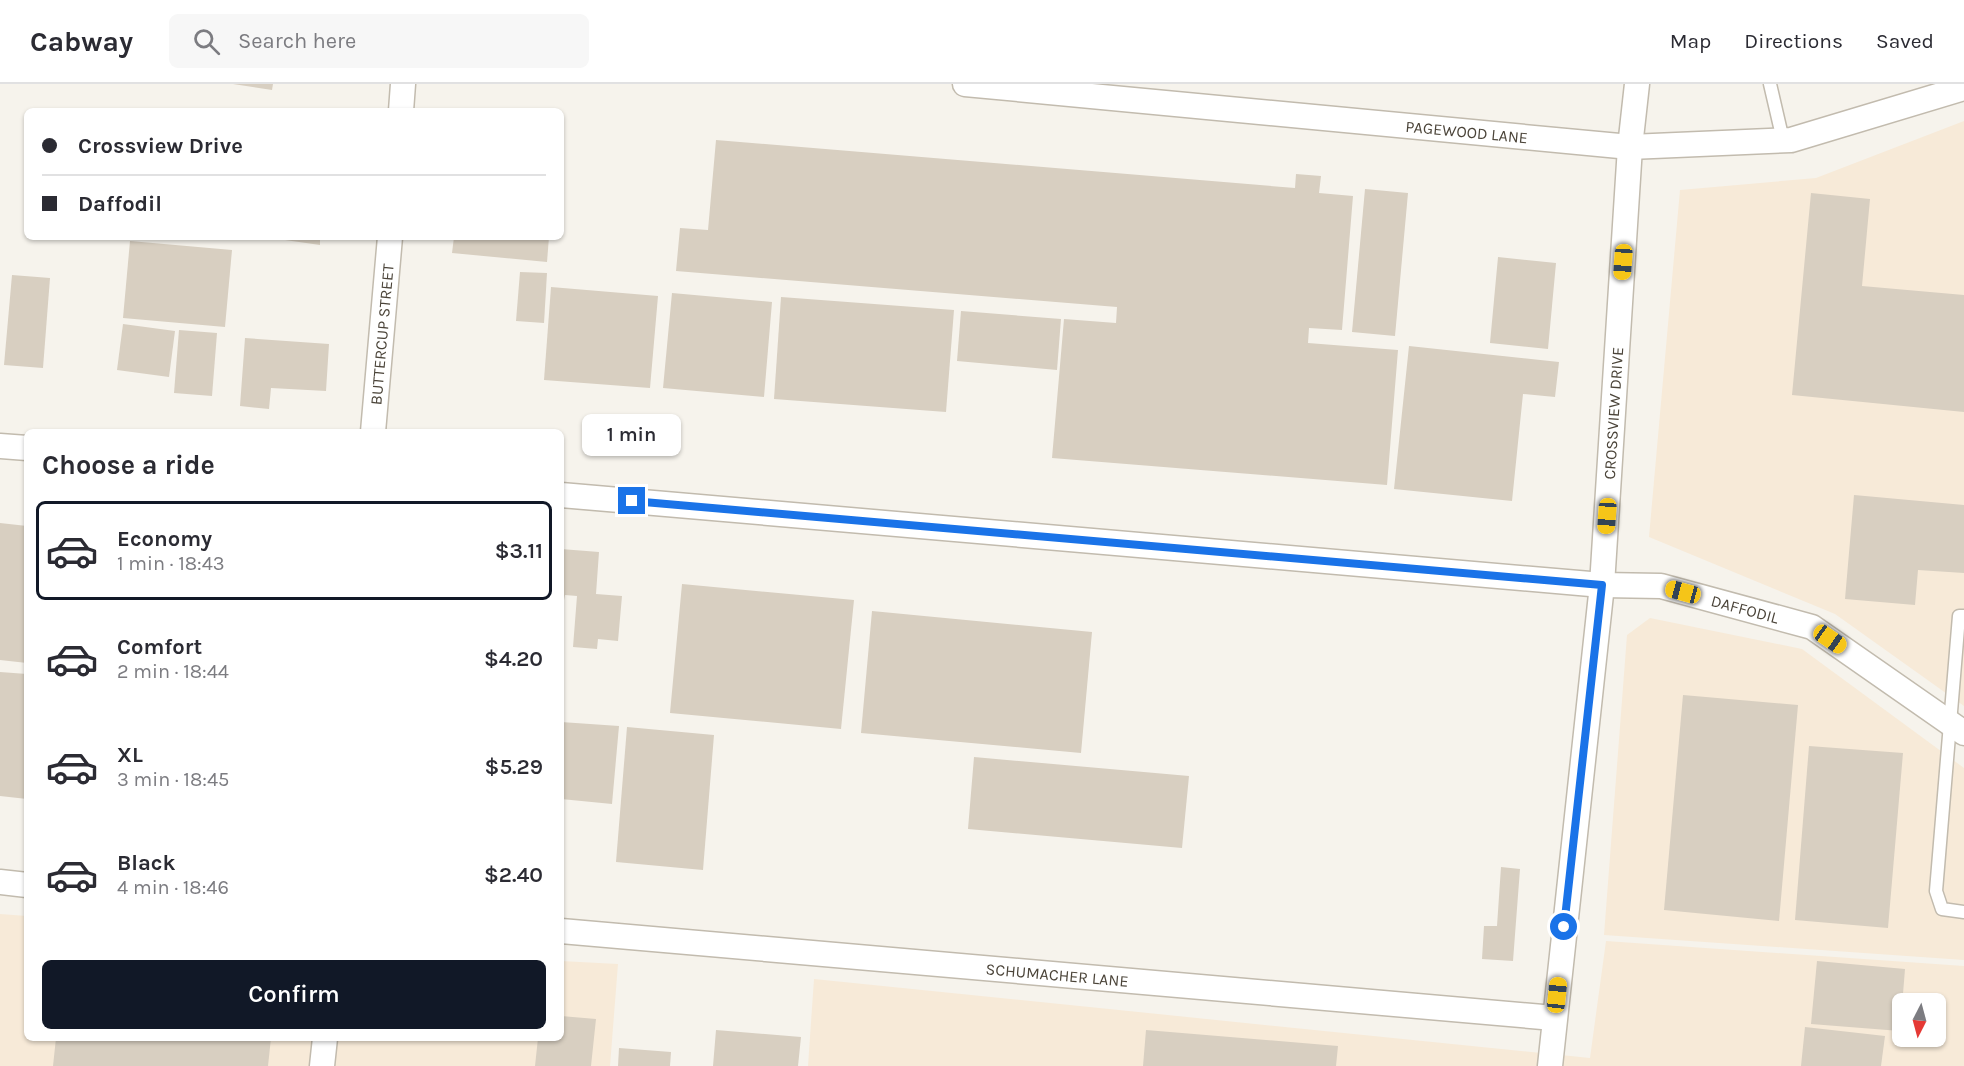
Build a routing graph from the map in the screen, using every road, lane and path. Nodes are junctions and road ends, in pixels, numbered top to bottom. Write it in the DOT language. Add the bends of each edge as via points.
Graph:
graph roads {
  1 [pos="404,84"];
  2 [pos="965,84"];
  3 [pos="1637,84"];
  4 [pos="1770,84"];
  5 [pos="998,86"];
  6 [pos="1964,88"];
  7 [pos="401,108"];
  8 [pos="1783,140"];
  9 [pos="1630,147"];
  10 [pos="390,240"];
  11 [pos="373,429"];
  12 [pos="0,446"];
  13 [pos="24,448"];
  14 [pos="564,495"];
  15 [pos="1602,585"];
  16 [pos="1964,616"];
  17 [pos="1958,729"];
  18 [pos="0,882"];
  19 [pos="24,885"];
  20 [pos="1964,912"];
  21 [pos="564,931"];
  22 [pos="1554,1018"];
  23 [pos="325,1041"];
  24 [pos="322,1066"];
  25 [pos="1550,1066"];
  1 -- 7 [label="street"];
  2 -- 5 [label="street, PAGEWOOD LANE"];
  3 -- 9 [label="street, CROSSVIEW DRIVE"];
  4 -- 8 [label="lane"];
  5 -- 9 [label="street, PAGEWOOD LANE"];
  6 -- 8 [label="street, PAGEWOOD LANE"];
  8 -- 9 [label="street, PAGEWOOD LANE"];
  9 -- 15 [label="street, CROSSVIEW DRIVE"];
  10 -- 11 [label="street, BUTTERCUP STREET"];
  12 -- 13 [label="street"];
  14 -- 15 [label="street, DAFFODIL"];
  15 -- 17 [label="street, DAFFODIL" via="1661,586 1812,627"];
  15 -- 22 [label="street, CROSSVIEW DRIVE"];
  16 -- 17 [label="lane" via="1959,616"];
  17 -- 20 [label="lane" via="1936,891 1942,909"];
  18 -- 19 [label="street"];
  21 -- 22 [label="street, SCHUMACHER LANE"];
  22 -- 25 [label="street, CROSSVIEW DRIVE"];
  23 -- 24 [label="street"];
}
